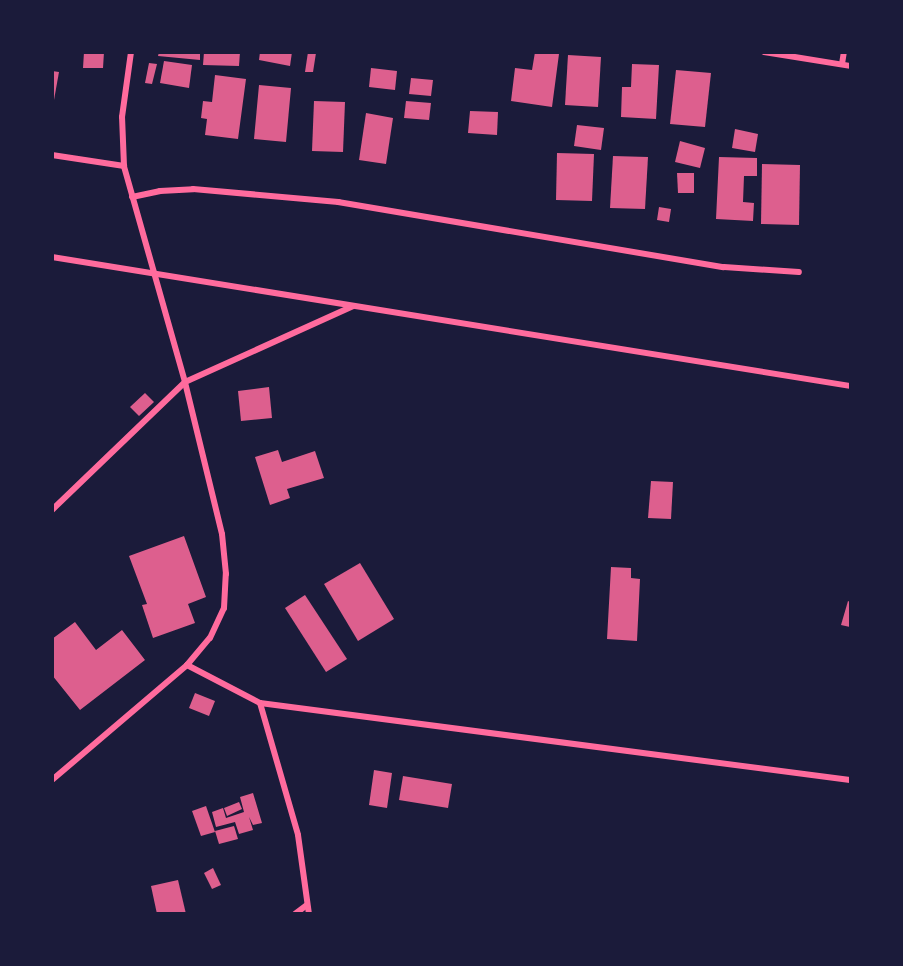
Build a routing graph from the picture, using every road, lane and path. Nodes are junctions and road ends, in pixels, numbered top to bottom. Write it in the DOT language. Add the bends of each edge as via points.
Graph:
graph roads {
  1 [pos="131,52"];
  2 [pos="764,52"];
  3 [pos="844,52"];
  4 [pos="842,64"];
  5 [pos="850,66"];
  6 [pos="52,155"];
  7 [pos="124,166"];
  8 [pos="132,197"];
  9 [pos="52,257"];
  10 [pos="799,272"];
  11 [pos="154,274"];
  12 [pos="355,306"];
  13 [pos="185,382"];
  14 [pos="850,386"];
  15 [pos="52,510"];
  16 [pos="188,665"];
  17 [pos="260,703"];
  18 [pos="52,780"];
  19 [pos="850,780"];
  20 [pos="307,905"];
  21 [pos="295,914"];
  22 [pos="309,914"];
  1 -- 7 [label="street" via="122,117"];
  2 -- 4 [label="street"];
  3 -- 4 [label="street"];
  4 -- 5 [label="street"];
  6 -- 7 [label="street"];
  7 -- 8 [label="street"];
  8 -- 10 [label="street" via="193,189 338,202 724,267"];
  8 -- 11 [label="street"];
  9 -- 11 [label="street"];
  11 -- 12 [label="street"];
  11 -- 13 [label="street"];
  12 -- 13 [label="street"];
  12 -- 14 [label="street"];
  13 -- 15 [label="street"];
  13 -- 16 [label="street" via="222,534 226,573 224,608 210,638"];
  16 -- 17 [label="street"];
  16 -- 18 [label="street"];
  17 -- 19 [label="street"];
  17 -- 20 [label="street" via="298,835"];
  20 -- 21 [label="street"];
  20 -- 22 [label="street"];
}
